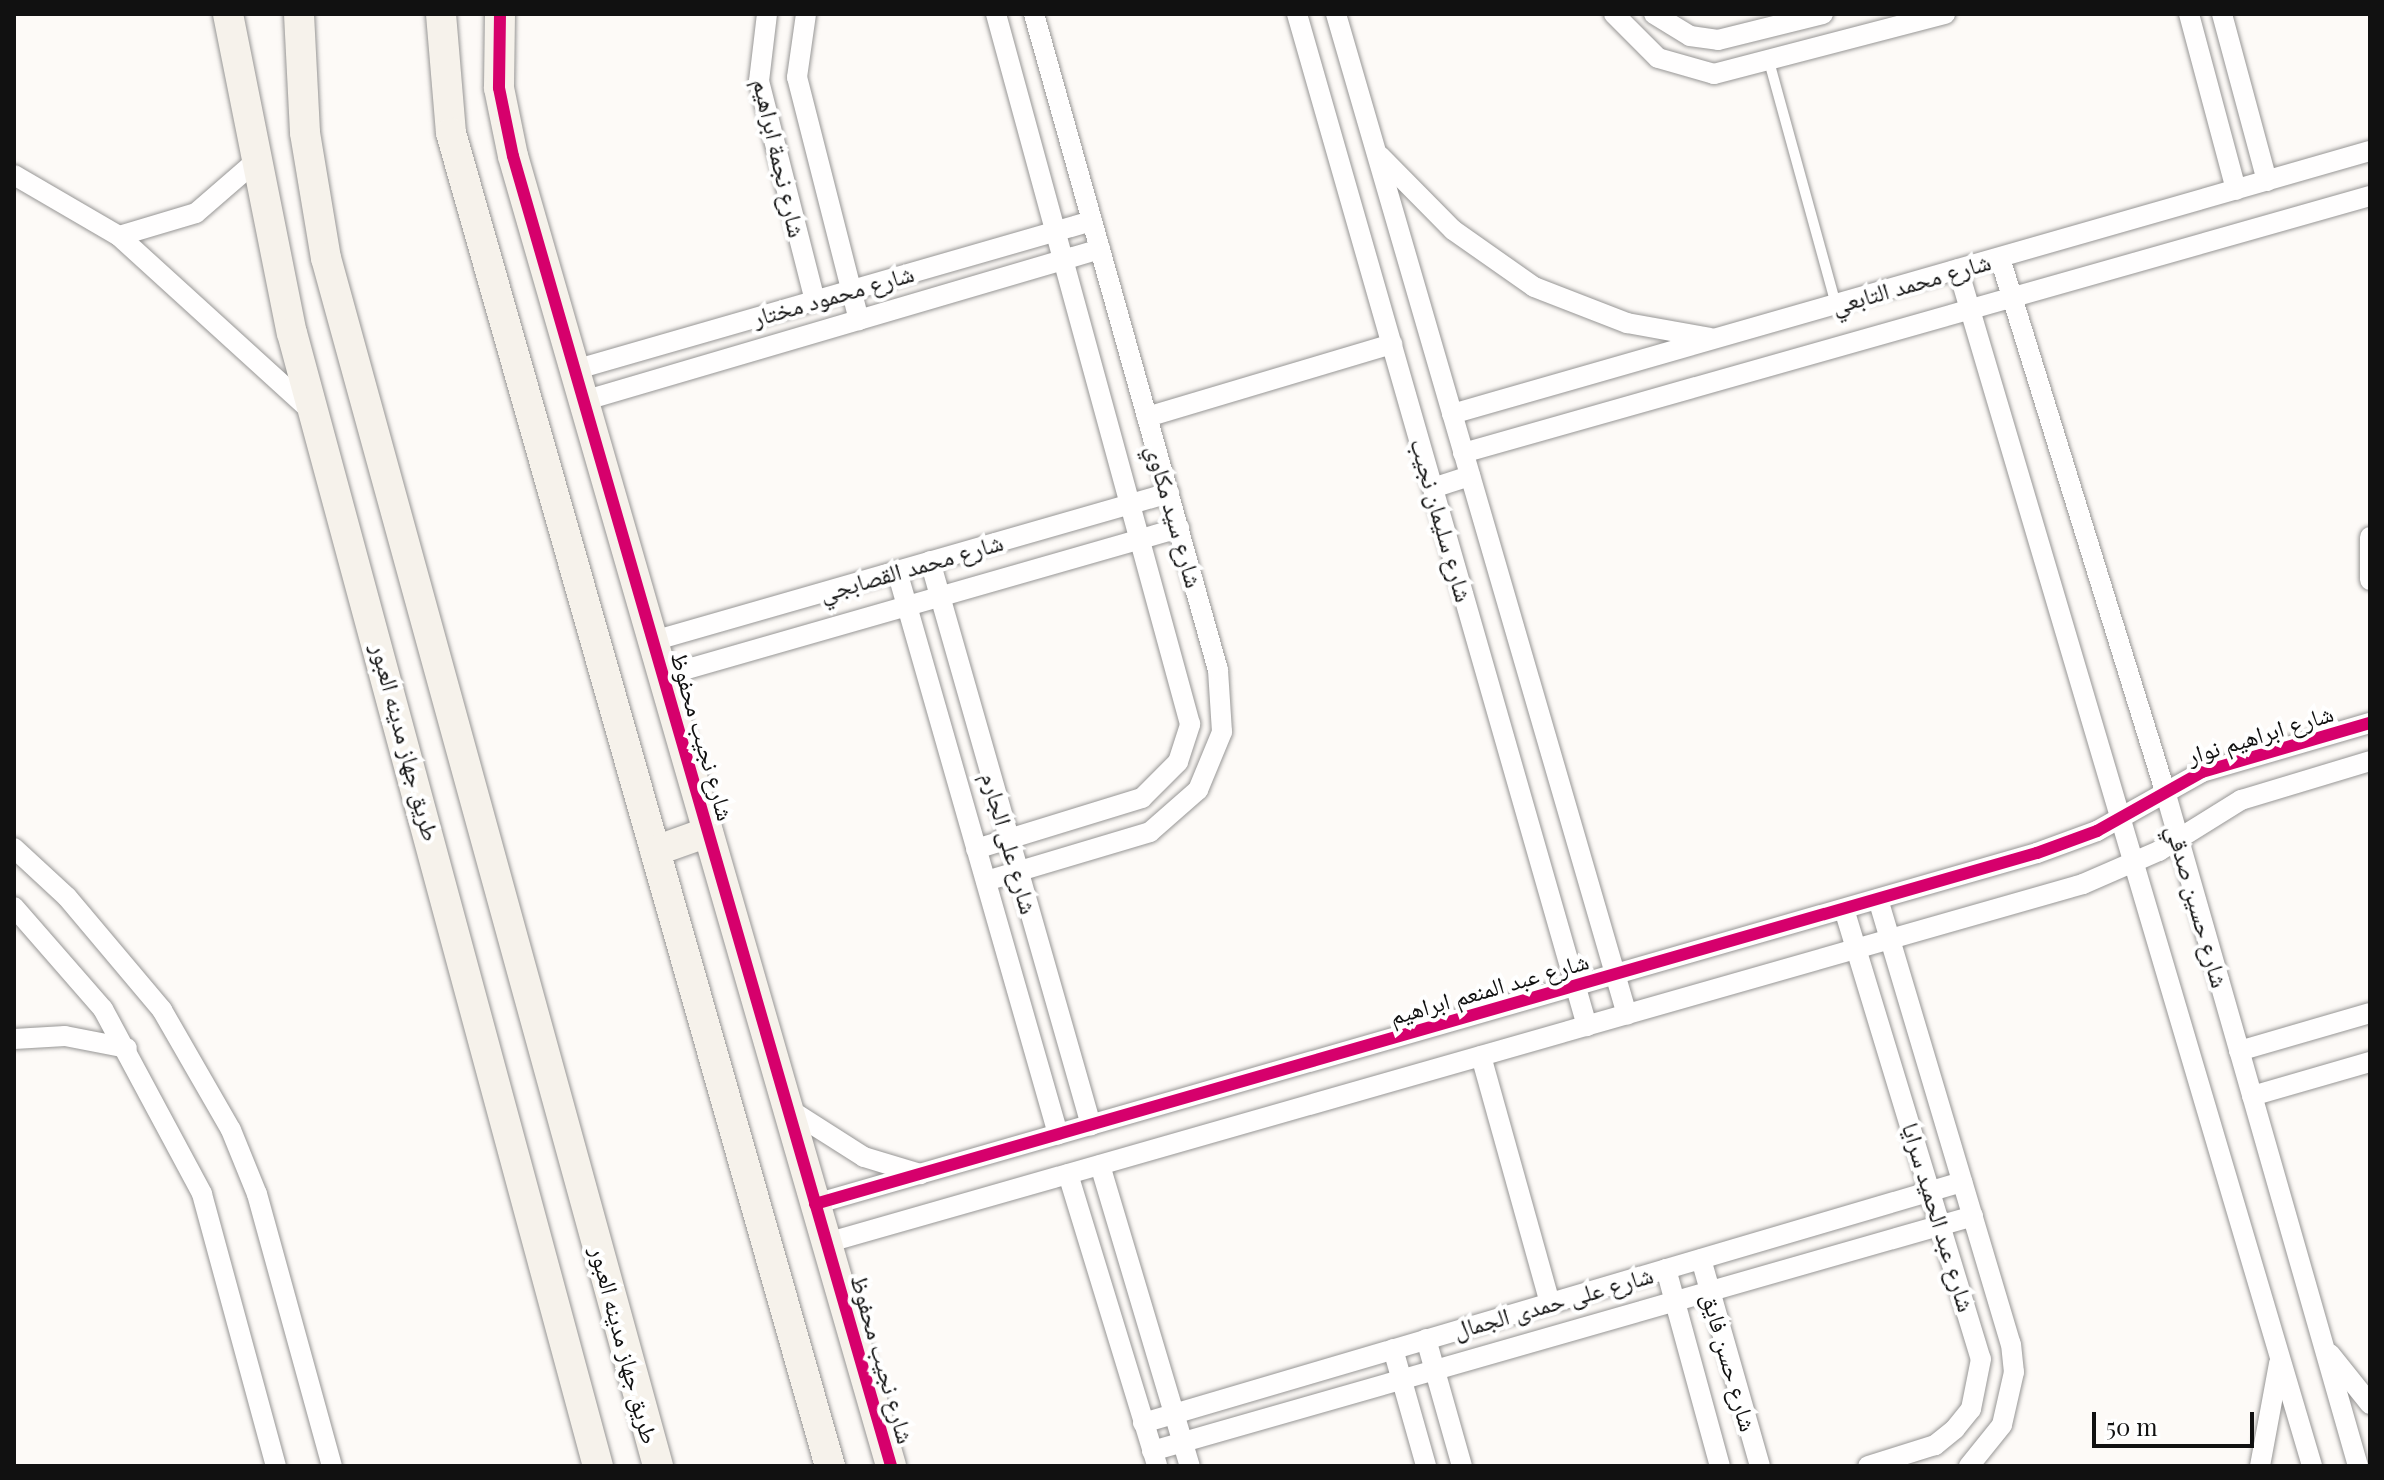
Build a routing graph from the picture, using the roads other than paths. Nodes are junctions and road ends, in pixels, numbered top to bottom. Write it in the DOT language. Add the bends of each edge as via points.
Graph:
graph roads {
  1 [pos="228,14"];
  2 [pos="299,14"];
  3 [pos="441,14"];
  4 [pos="500,14"];
  5 [pos="767,14"];
  6 [pos="806,14"];
  7 [pos="996,14"];
  8 [pos="1034,14"];
  9 [pos="1297,14"];
  10 [pos="1336,14"];
  11 [pos="1614,14"];
  12 [pos="1654,14"];
  13 [pos="1823,14"];
  14 [pos="1941,14"];
  15 [pos="2189,14"];
  16 [pos="2222,14"];
  17 [pos="1912,18"];
  18 [pos="1046,58"];
  19 [pos="1770,65"];
  20 [pos="1012,69"];
  21 [pos="2370,151"];
  22 [pos="1376,152"];
  23 [pos="1073,154"];
  24 [pos="256,161"];
  25 [pos="1039,165"];
  26 [pos="14,175"];
  27 [pos="2267,181"];
  28 [pos="2236,190"];
  29 [pos="2370,196"];
  30 [pos="1092,221"];
  31 [pos="1057,231"];
  32 [pos="119,236"];
  33 [pos="1100,249"];
  34 [pos="2000,258"];
  35 [pos="1065,259"];
  36 [pos="1958,269"];
  37 [pos="851,290"];
  38 [pos="2013,297"];
  39 [pos="815,301"];
  40 [pos="1836,304"];
  41 [pos="1971,310"];
  42 [pos="1118,312"];
  43 [pos="859,320"];
  44 [pos="1083,323"];
  45 [pos="1714,339"];
  46 [pos="1392,344"];
  47 [pos="574,370"];
  48 [pos="583,401"];
  49 [pos="1452,414"];
  50 [pos="317,416"];
  51 [pos="1147,417"];
  52 [pos="1463,453"];
  53 [pos="1470,476"];
  54 [pos="1433,488"];
  55 [pos="1169,493"];
  56 [pos="1134,503"];
  57 [pos="1179,528"];
  58 [pos="2370,537"];
  59 [pos="1144,538"];
  60 [pos="930,561"];
  61 [pos="897,571"];
  62 [pos="2370,580"];
  63 [pos="940,597"];
  64 [pos="907,606"];
  65 [pos="653,641"];
  66 [pos="438,674"];
  67 [pos="663,676"];
  68 [pos="391,685"];
  69 [pos="2370,723"];
  70 [pos="2370,761"];
  71 [pos="2165,791"];
  72 [pos="2125,816"];
  73 [pos="708,832"];
  74 [pos="1009,839"];
  75 [pos="2179,839"];
  76 [pos="14,848"];
  77 [pos="976,849"];
  78 [pos="655,851"];
  79 [pos="2138,862"];
  80 [pos="1019,872"];
  81 [pos="986,881"];
  82 [pos="1878,899"];
  83 [pos="14,907"];
  84 [pos="1844,909"];
  85 [pos="1890,939"];
  86 [pos="1857,949"];
  87 [pos="1615,974"];
  88 [pos="1576,986"];
  89 [pos="2370,1013"];
  90 [pos="1627,1015"];
  91 [pos="1587,1026"];
  92 [pos="14,1039"];
  93 [pos="127,1048"];
  94 [pos="2239,1051"];
  95 [pos="1481,1056"];
  96 [pos="2370,1062"];
  97 [pos="2252,1096"];
  98 [pos="787,1108"];
  99 [pos="1091,1125"];
  100 [pos="1058,1134"];
  101 [pos="1100,1165"];
  102 [pos="920,1174"];
  103 [pos="1068,1174"];
  104 [pos="1962,1182"];
  105 [pos="1930,1192"];
  106 [pos="815,1204"];
  107 [pos="1973,1216"];
  108 [pos="1941,1226"];
  109 [pos="826,1243"];
  110 [pos="1701,1259"];
  111 [pos="1666,1269"];
  112 [pos="1710,1292"];
  113 [pos="1675,1301"];
  114 [pos="1550,1303"];
  115 [pos="1426,1339"];
  116 [pos="2324,1347"];
  117 [pos="1393,1349"];
  118 [pos="2280,1356"];
  119 [pos="1435,1370"];
  120 [pos="1402,1380"];
  121 [pos="2370,1404"];
  122 [pos="1174,1413"];
  123 [pos="1143,1423"];
  124 [pos="1183,1443"];
  125 [pos="1154,1459"];
  126 [pos="276,1466"];
  127 [pos="332,1466"];
  128 [pos="598,1466"];
  129 [pos="658,1466"];
  130 [pos="830,1466"];
  131 [pos="891,1466"];
  132 [pos="1190,1466"];
  133 [pos="1426,1466"];
  134 [pos="1462,1466"];
  135 [pos="1720,1466"];
  136 [pos="1760,1466"];
  137 [pos="1868,1466"];
  138 [pos="1969,1466"];
  139 [pos="2260,1466"];
  140 [pos="2312,1466"];
  141 [pos="2358,1466"];
  1 -- 24 [label="street, طريق جهاز مدينه العبور"];
  2 -- 66 [label="street, طريق جهاز مدينه العبور" via="305,133 326,258"];
  3 -- 78 [label="street" via="451,133"];
  4 -- 47 [label="street, شارع نجيب محفوظ" via="499,88 513,156"];
  5 -- 39 [label="street, شارع نجمة ابراهيم" via="759,81"];
  6 -- 37 [label="street, شارع نجمة ابراهيم" via="797,77"];
  7 -- 20 [label="street, شارع سيد مكاوي"];
  8 -- 18 [label="street, شارع سيد مكاوي"];
  9 -- 46 [label="street, شارع سليمان نجيب"];
  10 -- 22 [label="street, شارع سليمان نجيب"];
  11 -- 19 [label="street" via="1635,41 1686,70 1714,74"];
  12 -- 13 [label="street" via="1690,36 1718,40"];
  14 -- 17 [label="street"];
  15 -- 28 [label="street"];
  16 -- 27 [label="street"];
  17 -- 19 [label="street"];
  18 -- 20 [label="street"];
  18 -- 23 [label="street, شارع سيد مكاوي"];
  19 -- 40 [label="lane"];
  20 -- 25 [label="street, شارع سيد مكاوي"];
  21 -- 27 [label="street, شارع محمد التابعي"];
  22 -- 45 [label="street" via="1453,230 1534,287 1627,323"];
  22 -- 49 [label="street, شارع سليمان نجيب"];
  23 -- 25 [label="street"];
  23 -- 30 [label="street, شارع سيد مكاوي"];
  24 -- 32 [label="street" via="196,213"];
  24 -- 50 [label="street, طريق جهاز مدينه العبور"];
  25 -- 31 [label="street, شارع سيد مكاوي"];
  26 -- 32 [label="street"];
  27 -- 28 [label="street, شارع محمد التابعي"];
  28 -- 34 [label="street, شارع محمد التابعي"];
  29 -- 38 [label="street, شارع محمد التابعي"];
  30 -- 31 [label="street, شارع محمود مختار"];
  30 -- 33 [label="street, شارع سيد مكاوي"];
  31 -- 35 [label="street, شارع سيد مكاوي"];
  31 -- 37 [label="street, شارع محمود مختار"];
  32 -- 50 [label="street"];
  33 -- 35 [label="street, شارع محمود مختار"];
  33 -- 42 [label="street, شارع سيد مكاوي"];
  34 -- 36 [label="street, شارع محمد التابعي"];
  34 -- 38 [label="street, شارع حسين صدقي"];
  35 -- 43 [label="street, شارع محمود مختار"];
  35 -- 44 [label="street, شارع سيد مكاوي"];
  36 -- 40 [label="street, شارع محمد التابعي"];
  36 -- 41 [label="street, شارع حسين صدقي"];
  37 -- 39 [label="street, شارع محمود مختار"];
  37 -- 43 [label="street, شارع نجمة ابراهيم"];
  38 -- 41 [label="street, شارع محمد التابعي"];
  38 -- 71 [label="street, شارع حسين صدقي"];
  39 -- 47 [label="street, شارع محمود مختار"];
  40 -- 45 [label="street, شارع محمد التابعي"];
  41 -- 52 [label="street, شارع محمد التابعي"];
  41 -- 72 [label="street, شارع حسين صدقي"];
  42 -- 44 [label="street"];
  42 -- 51 [label="street, شارع سيد مكاوي"];
  43 -- 48 [label="street, شارع محمود مختار"];
  44 -- 56 [label="street, شارع سيد مكاوي"];
  45 -- 49 [label="street, شارع محمد التابعي"];
  46 -- 51 [label="street"];
  46 -- 54 [label="street, شارع سليمان نجيب"];
  47 -- 48 [label="street, شارع نجيب محفوظ"];
  48 -- 65 [label="street, شارع نجيب محفوظ"];
  49 -- 52 [label="street, شارع سليمان نجيب"];
  50 -- 68 [label="street, طريق جهاز مدينه العبور"];
  51 -- 55 [label="street, شارع سيد مكاوي"];
  52 -- 53 [label="street, شارع سليمان نجيب"];
  53 -- 54 [label="street"];
  53 -- 87 [label="street, شارع سليمان نجيب"];
  54 -- 88 [label="street, شارع سليمان نجيب"];
  55 -- 56 [label="street, شارع محمد القصابجي"];
  55 -- 57 [label="street, شارع سيد مكاوي"];
  56 -- 59 [label="street, شارع سيد مكاوي"];
  56 -- 60 [label="street, شارع محمد القصابجي"];
  57 -- 59 [label="street, شارع محمد القصابجي"];
  57 -- 80 [label="street, شارع سيد مكاوي" via="1224,701 1213,762 1177,814 1150,832"];
  58 -- 62 [label="street"];
  59 -- 63 [label="street, شارع محمد القصابجي"];
  59 -- 74 [label="street, شارع سيد مكاوي" via="1189,704 1178,762 1142,798"];
  60 -- 61 [label="street, شارع محمد القصابجي"];
  60 -- 63 [label="street, شارع على الجارم"];
  61 -- 64 [label="street, شارع على الجارم"];
  61 -- 65 [label="street, شارع محمد القصابجي"];
  63 -- 64 [label="street, شارع محمد القصابجي"];
  63 -- 74 [label="street, شارع على الجارم"];
  64 -- 67 [label="street, شارع محمد القصابجي"];
  64 -- 77 [label="street, شارع على الجارم"];
  65 -- 67 [label="street, شارع نجيب محفوظ"];
  66 -- 68 [label="street"];
  66 -- 129 [label="street, طريق جهاز مدينه العبور"];
  67 -- 73 [label="street, شارع نجيب محفوظ"];
  68 -- 128 [label="street, طريق جهاز مدينه العبور"];
  69 -- 71 [label="street, شارع ابراهيم نوار" via="2221,765"];
  70 -- 75 [label="street" via="2241,800"];
  71 -- 72 [label="street, شارع عبد المنعم ابراهيم"];
  71 -- 75 [label="street, شارع حسين صدقي"];
  72 -- 79 [label="street, شارع حسين صدقي"];
  72 -- 82 [label="street, شارع عبد المنعم ابراهيم" via="2067,843"];
  73 -- 78 [label="street"];
  73 -- 98 [label="street, شارع نجيب محفوظ"];
  74 -- 77 [label="street, شارع سيد مكاوي"];
  74 -- 80 [label="street, شارع على الجارم"];
  75 -- 79 [label="street"];
  75 -- 94 [label="street, شارع حسين صدقي"];
  76 -- 127 [label="street" via="67,897 162,1010 231,1130 257,1194"];
  77 -- 81 [label="street, شارع على الجارم"];
  78 -- 130 [label="street"];
  79 -- 85 [label="street"];
  79 -- 118 [label="street, شارع حسين صدقي"];
  80 -- 81 [label="street, شارع سيد مكاوي"];
  80 -- 99 [label="street, شارع على الجارم"];
  81 -- 100 [label="street, شارع على الجارم"];
  82 -- 84 [label="street, شارع عبد المنعم ابراهيم"];
  82 -- 85 [label="street, شارع عبد الحميد سرايا"];
  83 -- 93 [label="street"];
  84 -- 86 [label="street, شارع عبد الحميد سرايا"];
  84 -- 87 [label="street, شارع عبد المنعم ابراهيم"];
  85 -- 86 [label="street"];
  85 -- 104 [label="street, شارع عبد الحميد سرايا"];
  86 -- 90 [label="street"];
  86 -- 105 [label="street, شارع عبد الحميد سرايا"];
  87 -- 88 [label="street, شارع عبد المنعم ابراهيم"];
  87 -- 90 [label="street, شارع سليمان نجيب"];
  88 -- 91 [label="street, شارع سليمان نجيب"];
  88 -- 99 [label="street, شارع عبد المنعم ابراهيم"];
  89 -- 94 [label="street"];
  90 -- 91 [label="street"];
  91 -- 95 [label="street"];
  92 -- 93 [label="street" via="65,1036"];
  93 -- 126 [label="street" via="202,1194"];
  94 -- 97 [label="street, شارع حسين صدقي"];
  95 -- 101 [label="street"];
  95 -- 114 [label="street"];
  96 -- 97 [label="street"];
  97 -- 116 [label="street, شارع حسين صدقي"];
  98 -- 102 [label="street" via="864,1157"];
  98 -- 106 [label="street, شارع نجيب محفوظ"];
  99 -- 100 [label="street, شارع عبد المنعم ابراهيم"];
  100 -- 102 [label="street, شارع عبد المنعم ابراهيم"];
  101 -- 103 [label="street"];
  101 -- 122 [label="street"];
  102 -- 106 [label="street, شارع عبد المنعم ابراهيم"];
  103 -- 109 [label="street"];
  103 -- 123 [label="street"];
  104 -- 105 [label="street, شارع على حمدى الجمال"];
  104 -- 107 [label="street, شارع عبد الحميد سرايا"];
  105 -- 108 [label="street, شارع عبد الحميد سرايا"];
  105 -- 110 [label="street, شارع على حمدى الجمال"];
  106 -- 109 [label="street, شارع نجيب محفوظ"];
  107 -- 108 [label="street, شارع على حمدى الجمال"];
  107 -- 138 [label="street, شارع عبد الحميد سرايا" via="2014,1372 2002,1425"];
  108 -- 112 [label="street, شارع على حمدى الجمال"];
  108 -- 137 [label="street, شارع عبد الحميد سرايا" via="1975,1334 1980,1385 1971,1409 1935,1445"];
  109 -- 131 [label="street, شارع نجيب محفوظ"];
  110 -- 111 [label="street, شارع على حمدى الجمال"];
  110 -- 112 [label="street, شارع حسن فايق"];
  111 -- 113 [label="street, شارع حسن فايق"];
  111 -- 114 [label="street, شارع على حمدى الجمال"];
  112 -- 113 [label="street, شارع على حمدى الجمال"];
  112 -- 136 [label="street, شارع حسن فايق"];
  113 -- 119 [label="street, شارع على حمدى الجمال"];
  113 -- 135 [label="street, شارع حسن فايق"];
  114 -- 115 [label="street, شارع على حمدى الجمال"];
  115 -- 117 [label="street, شارع على حمدى الجمال"];
  115 -- 119 [label="street"];
  116 -- 121 [label="street"];
  116 -- 141 [label="street, شارع حسين صدقي"];
  117 -- 120 [label="street"];
  117 -- 122 [label="street, شارع على حمدى الجمال"];
  118 -- 139 [label="street"];
  118 -- 140 [label="street, شارع حسين صدقي"];
  119 -- 120 [label="street, شارع على حمدى الجمال"];
  119 -- 134 [label="street"];
  120 -- 124 [label="street, شارع على حمدى الجمال"];
  120 -- 133 [label="street"];
  122 -- 123 [label="street, شارع على حمدى الجمال"];
  122 -- 124 [label="street"];
  123 -- 125 [label="street"];
  124 -- 125 [label="street, شارع على حمدى الجمال"];
  124 -- 132 [label="street"];
}
